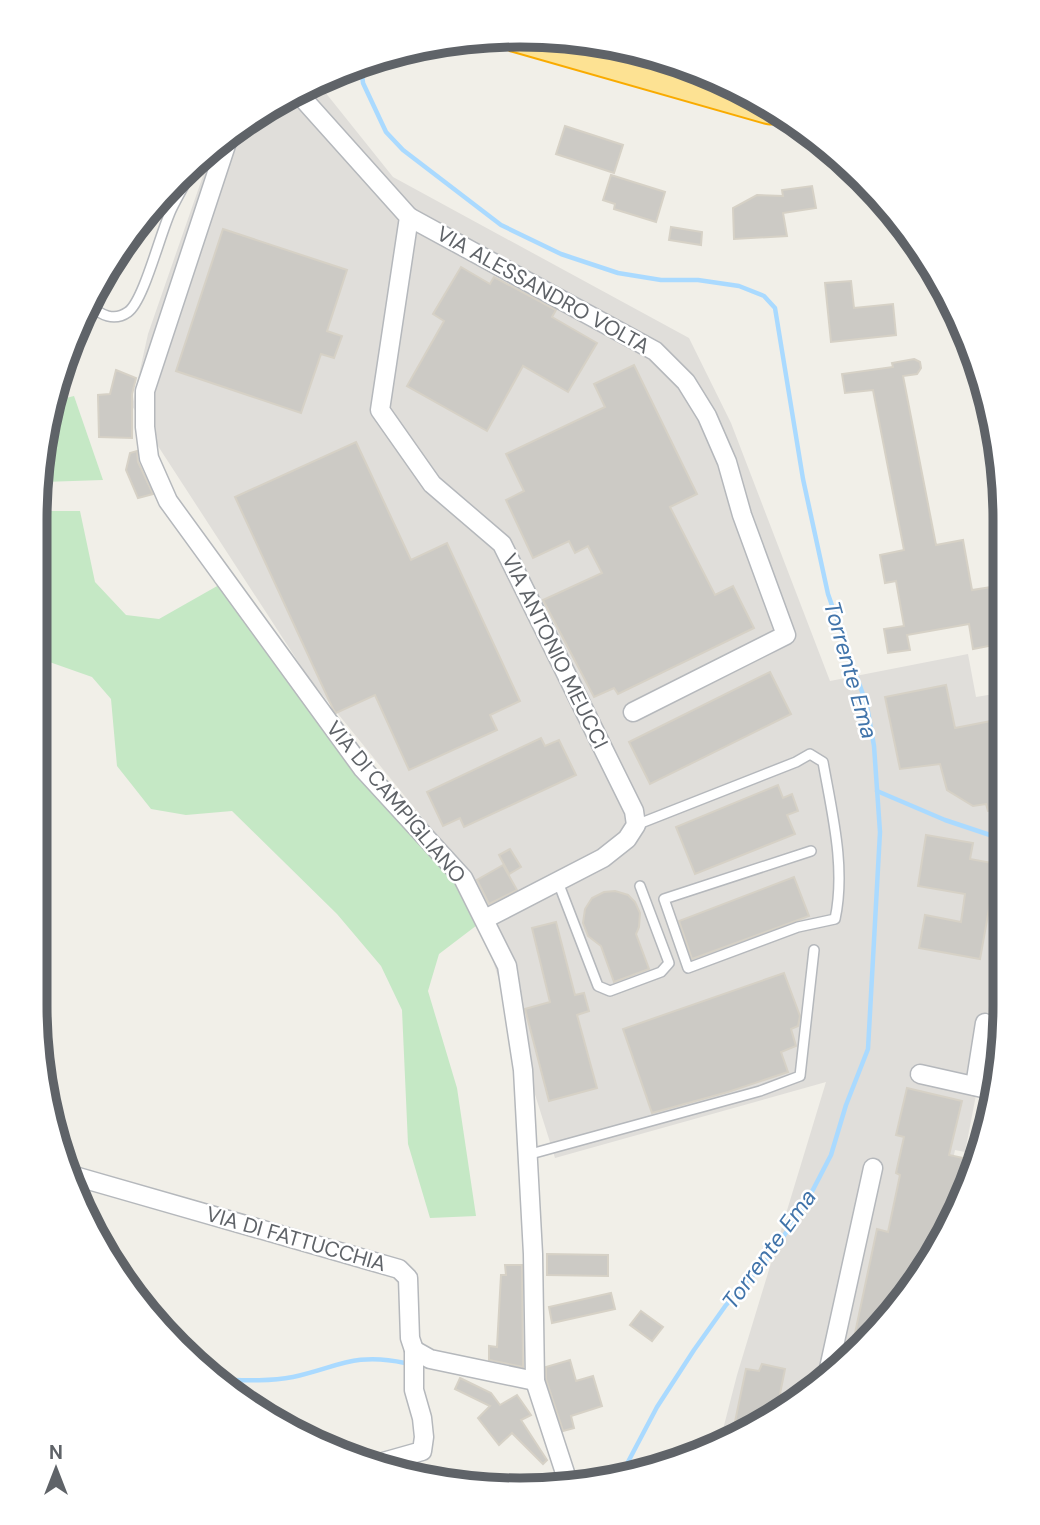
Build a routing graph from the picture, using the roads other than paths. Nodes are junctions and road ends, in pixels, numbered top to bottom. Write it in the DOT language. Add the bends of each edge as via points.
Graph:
graph roads {
  1 [pos="569,50"];
  2 [pos="725,94"];
  3 [pos="304,100"];
  4 [pos="224,152"];
  5 [pos="182,190"];
  6 [pos="410,217"];
  7 [pos="96,311"];
  8 [pos="634,712"];
  9 [pos="636,825"];
  10 [pos="811,851"];
  11 [pos="558,882"];
  12 [pos="640,886"];
  13 [pos="485,919"];
  14 [pos="814,950"];
  15 [pos="985,1023"];
  16 [pos="920,1074"];
  17 [pos="975,1086"];
  18 [pos="985,1088"];
  19 [pos="527,1154"];
  20 [pos="873,1168"];
  21 [pos="80,1178"];
  22 [pos="414,1350"];
  23 [pos="837,1355"];
  24 [pos="535,1381"];
  25 [pos="391,1460"];
  26 [pos="566,1476"];
  1 -- 2 [label="highway"];
  3 -- 6 [label="street"];
  4 -- 13 [label="street, VIA DI CAMPIGLIANO" via="145,391 149,458 168,501 362,769 463,878"];
  5 -- 7 [label="lane" via="156,248 142,295 129,312 115,317"];
  6 -- 8 [label="street, VIA ALESSANDRO VOLTA" via="655,351 686,382 707,416 786,635"];
  6 -- 9 [label="street, VIA ANTONIO MEUCCI" via="380,410 432,484 502,544 634,811"];
  9 -- 10 [label="lane" via="810,754 823,762 841,894 835,919 688,968 664,899"];
  9 -- 11 [label="street" via="627,839 603,858"];
  11 -- 12 [label="lane" via="598,986 610,991 660,972 669,963"];
  11 -- 13 [label="street"];
  13 -- 19 [label="street, VIA DI CAMPIGLIANO" via="507,966 523,1070"];
  14 -- 19 [label="lane" via="800,1076"];
  15 -- 17 [label="street"];
  16 -- 17 [label="street"];
  17 -- 18 [label="street"];
  19 -- 24 [label="street, VIA DI CAMPIGLIANO"];
  20 -- 23 [label="street"];
  21 -- 22 [label="street, VIA DI FATTUCCHIA" via="399,1269 408,1278"];
  22 -- 24 [label="street" via="430,1359"];
  22 -- 25 [label="street, VIA DI FATTUCCHIA" via="422,1451"];
  24 -- 26 [label="street, VIA DI CAMPIGLIANO"];
}
